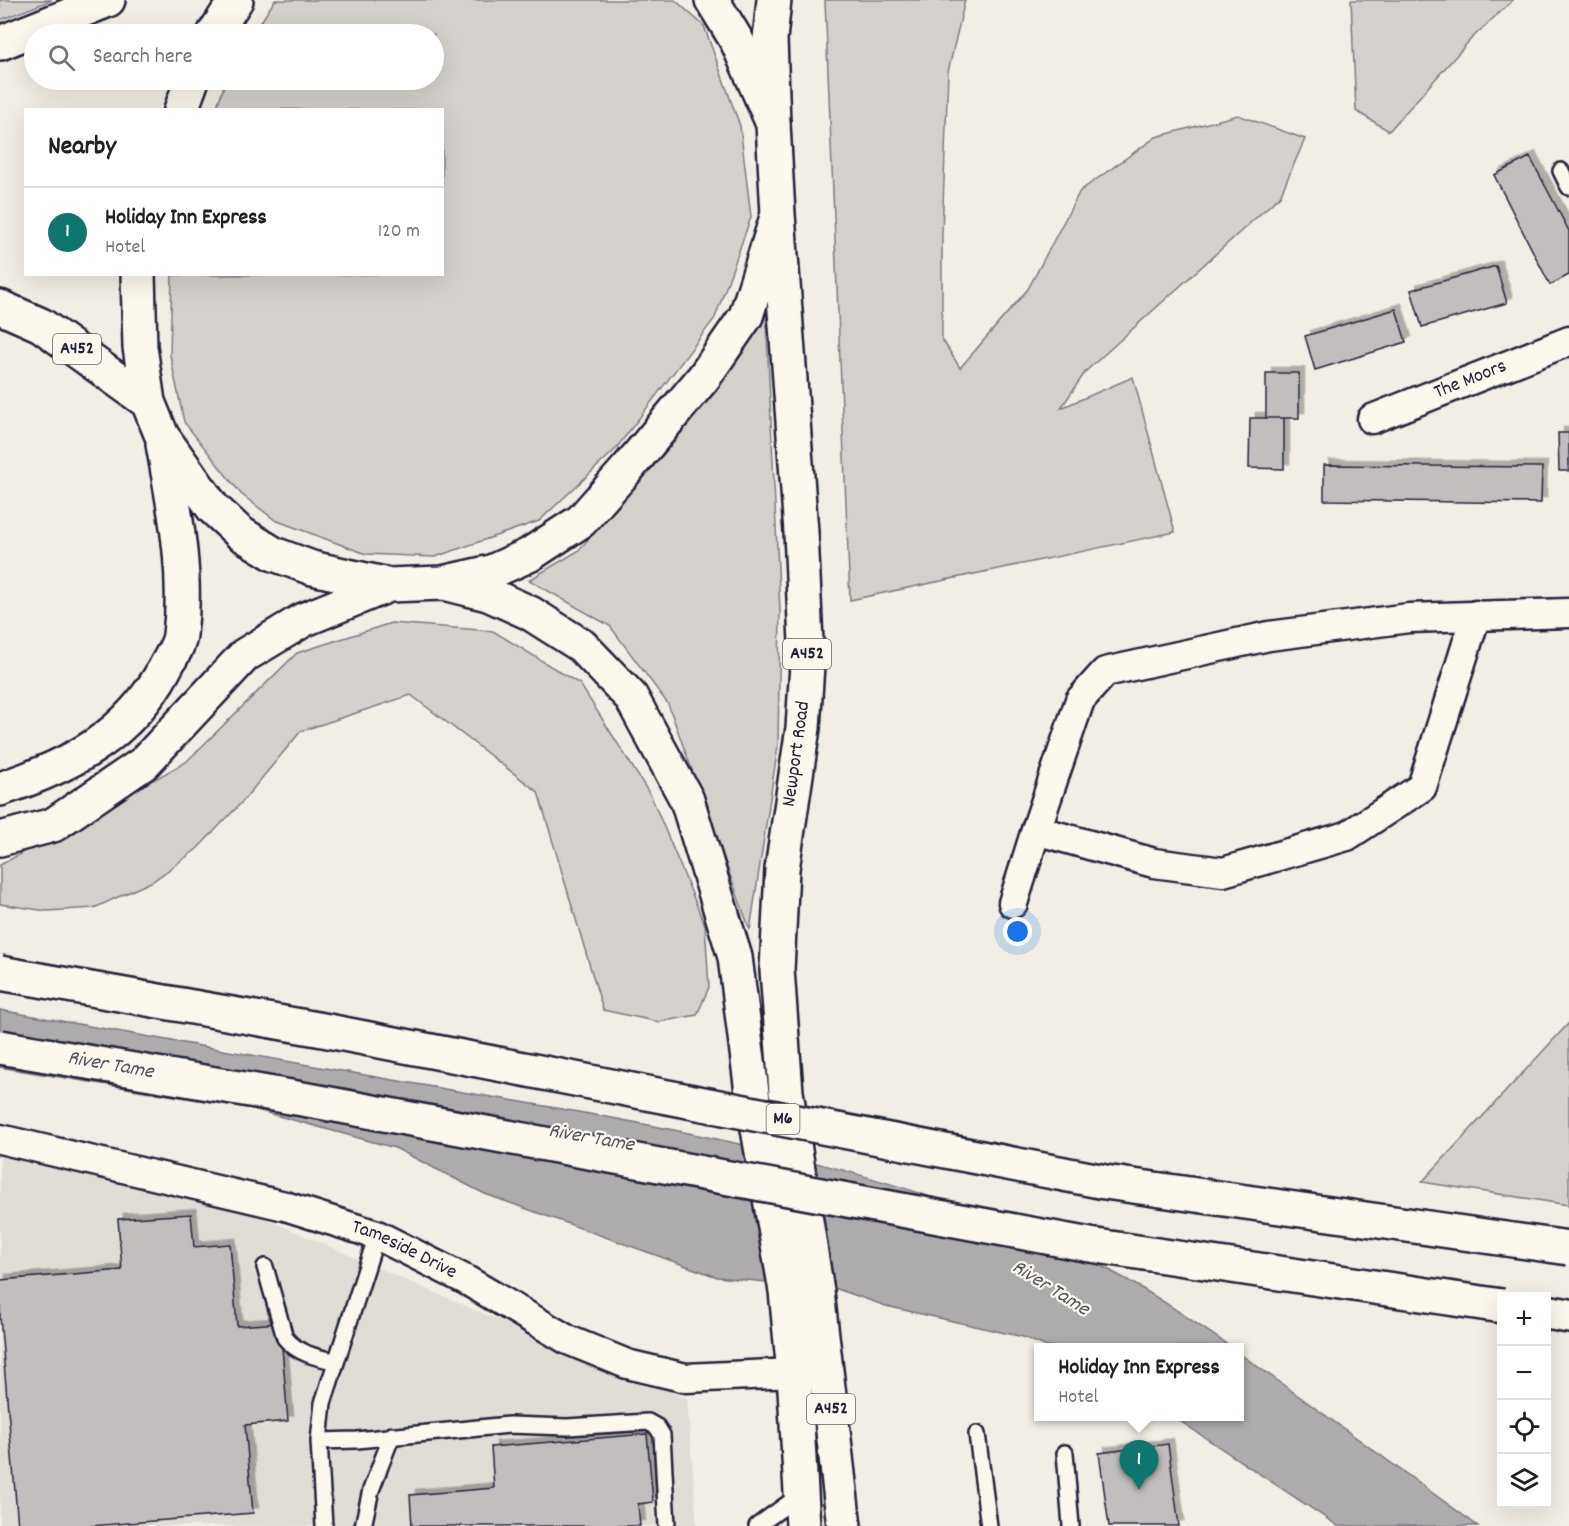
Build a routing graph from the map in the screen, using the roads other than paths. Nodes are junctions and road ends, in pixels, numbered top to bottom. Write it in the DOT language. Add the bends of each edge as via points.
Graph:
graph roads {
  1 [pos="108,0"];
  2 [pos="236,0"];
  3 [pos="712,0"];
  4 [pos="774,0"];
  5 [pos="48,24"];
  6 [pos="220,24"];
  7 [pos="24,33"];
  8 [pos="0,43"];
  9 [pos="188,90"];
  10 [pos="182,108"];
  11 [pos="773,124"];
  12 [pos="1561,171"];
  13 [pos="1569,188"];
  14 [pos="778,214"];
  15 [pos="138,276"];
  16 [pos="0,307"];
  17 [pos="1569,341"];
  18 [pos="148,402"];
  19 [pos="1372,419"];
  20 [pos="162,436"];
  21 [pos="442,583"];
  22 [pos="388,585"];
  23 [pos="1569,613"];
  24 [pos="1476,615"];
  25 [pos="0,789"];
  26 [pos="1036,830"];
  27 [pos="0,839"];
  28 [pos="1013,903"];
  29 [pos="0,973"];
  30 [pos="0,1047"];
  31 [pos="0,1139"];
  32 [pos="377,1234"];
  33 [pos="1569,1248"];
  34 [pos="265,1267"];
  35 [pos="801,1292"];
  36 [pos="1497,1305"];
  37 [pos="1551,1313"];
  38 [pos="1569,1316"];
  39 [pos="336,1361"];
  40 [pos="794,1373"];
  41 [pos="977,1434"];
  42 [pos="392,1435"];
  43 [pos="319,1441"];
  44 [pos="1065,1454"];
  45 [pos="801,1511"];
  46 [pos="324,1526"];
  47 [pos="363,1526"];
  48 [pos="667,1526"];
  49 [pos="758,1526"];
  50 [pos="844,1526"];
  51 [pos="989,1526"];
  52 [pos="1071,1526"];
  1 -- 5 [label="main road"];
  2 -- 6 [label="main road"];
  3 -- 11 [label="main road" via="737,41"];
  4 -- 11 [label="main road" via="770,39"];
  7 -- 8 [label="main road"];
  9 -- 10 [label="main road"];
  11 -- 14 [label="main road, Newport Road"];
  12 -- 13 [label="lane"];
  14 -- 21 [label="main road" via="746,316 682,403 581,521 529,555 491,572"];
  14 -- 35 [label="main road, Newport Road / A452, bridge" via="807,665 803,728 787,827 777,970"];
  15 -- 18 [label="main road" via="140,347"];
  16 -- 18 [label="main road, A452" via="41,325"];
  17 -- 19 [label="street, The Moors"];
  18 -- 20 [label="main road"];
  20 -- 22 [label="main road" via="213,508 240,533 274,554 312,568"];
  20 -- 25 [label="main road" via="182,553 180,638 153,691 96,748 43,775"];
  21 -- 22 [label="main road"];
  21 -- 35 [label="main road, A452, bridge" via="488,594 530,613 582,645 632,697 687,800 735,957 753,1100"];
  22 -- 27 [label="main road" via="303,620 245,655 144,763 53,825"];
  23 -- 24 [label="street"];
  24 -- 26 [label="street" via="1409,618 1269,636 1105,672 1080,700"];
  24 -- 26 [label="street" via="1422,787 1347,836 1223,872 1154,863"];
  26 -- 28 [label="street"];
  29 -- 33 [label="main road, M6, bridge" via="323,1030 1105,1182"];
  30 -- 36 [label="main road, bridge" via="1090,1245"];
  31 -- 32 [label="street, Tameside Drive" via="285,1206"];
  32 -- 39 [label="lane"];
  32 -- 40 [label="street, Tameside Drive" via="568,1340 627,1364 686,1378"];
  34 -- 39 [label="lane" via="285,1338 317,1358"];
  35 -- 40 [label="main road, A452"];
  35 -- 50 [label="main road, A452"];
  37 -- 38 [label="main road"];
  39 -- 43 [label="lane" via="323,1403"];
  40 -- 45 [label="main road, A452"];
  41 -- 51 [label="lane"];
  42 -- 43 [label="lane"];
  42 -- 47 [label="lane" via="371,1490"];
  42 -- 48 [label="lane" via="509,1425 567,1427 648,1422 662,1435"];
  43 -- 46 [label="lane"];
  44 -- 52 [label="lane"];
  45 -- 49 [label="lane"];
}
